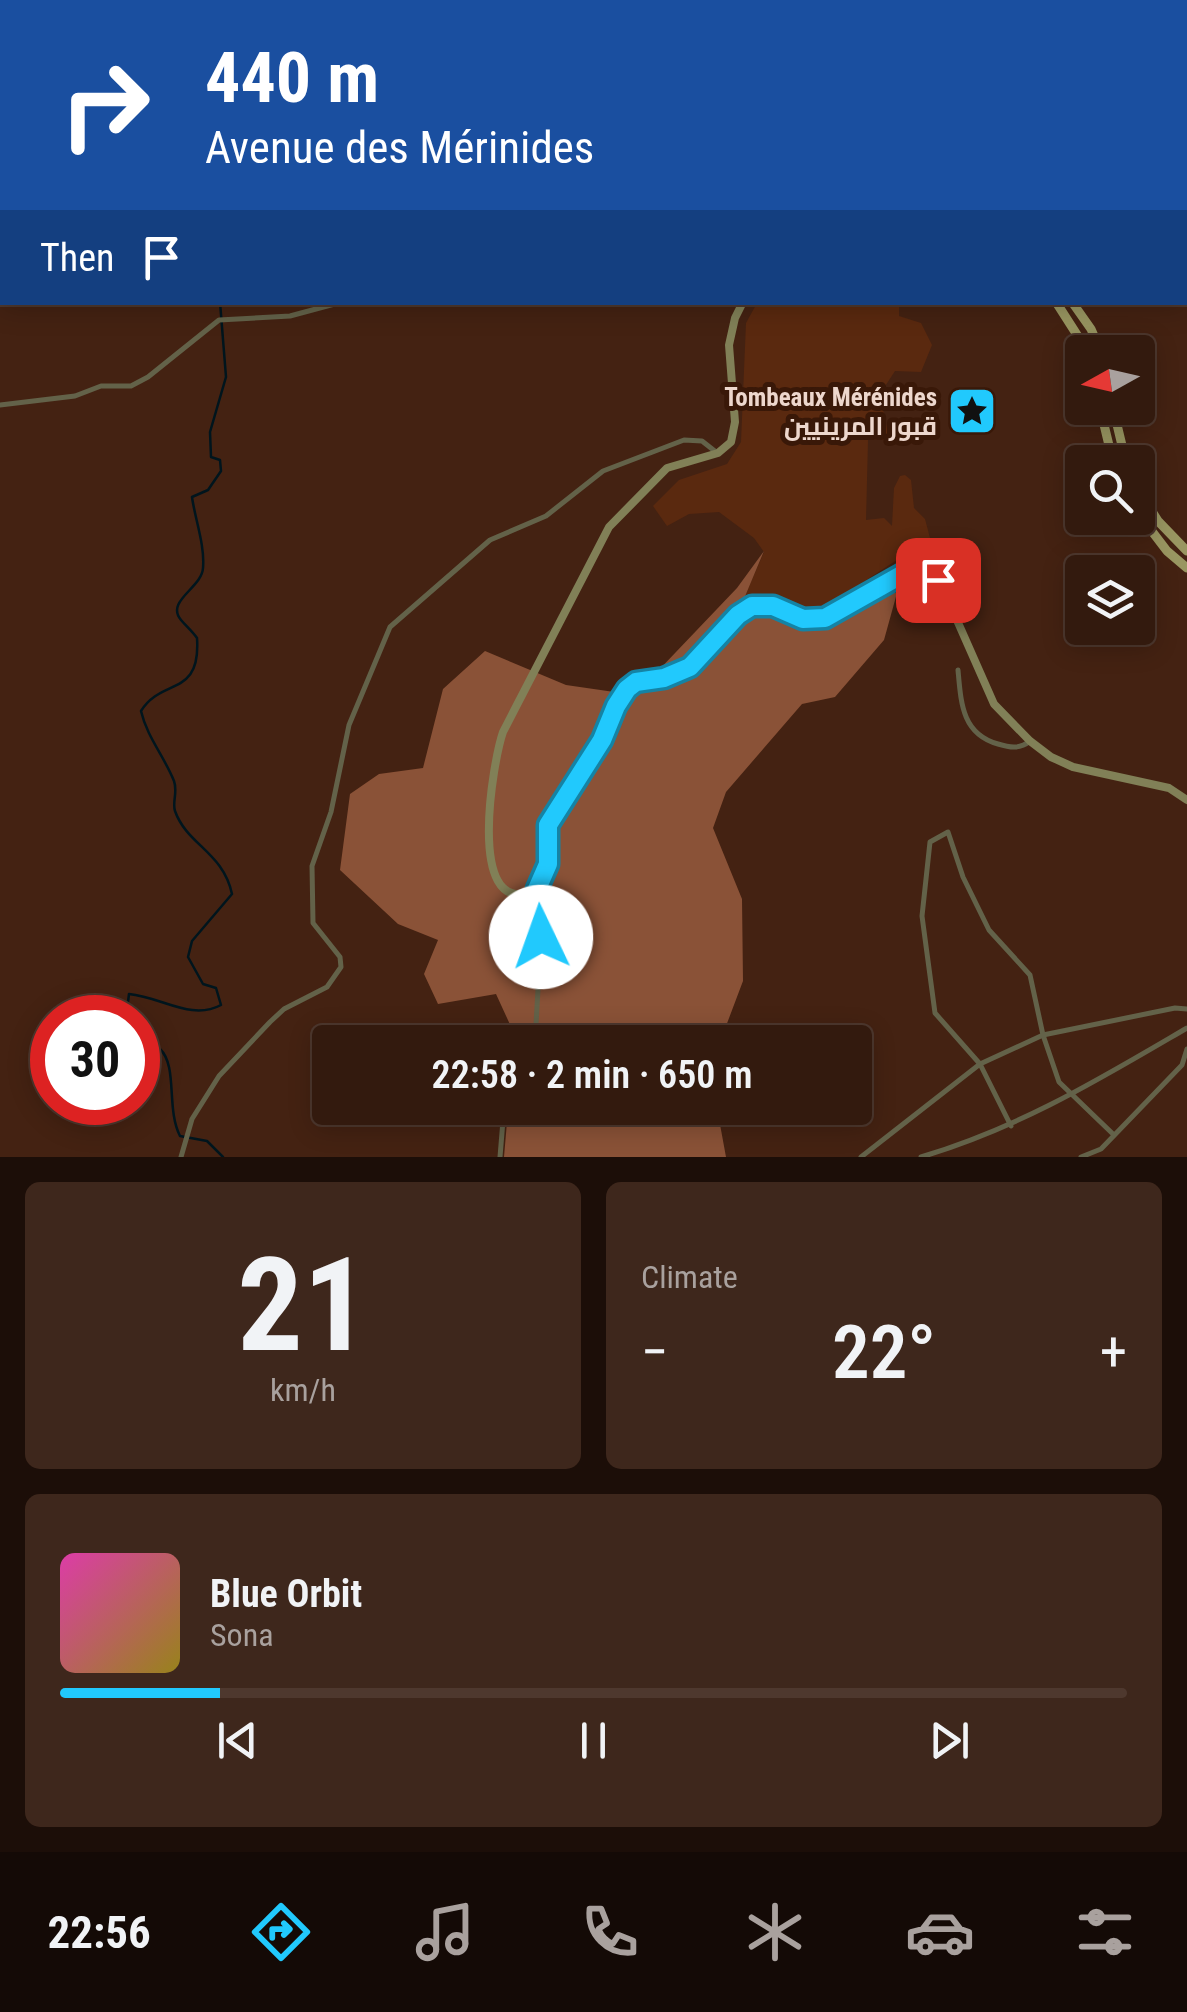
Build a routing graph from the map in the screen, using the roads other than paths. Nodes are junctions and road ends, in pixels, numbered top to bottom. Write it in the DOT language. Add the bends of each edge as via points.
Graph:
graph roads {
  1 [pos="331,305"];
  2 [pos="742,305"];
  3 [pos="1058,305"];
  4 [pos="1074,305"];
  5 [pos="1077,335"];
  6 [pos="1093,335"];
  7 [pos="0,406"];
  8 [pos="718,453"];
  9 [pos="1155,517"];
  10 [pos="1155,535"];
  11 [pos="1187,551"];
  12 [pos="1187,568"];
  13 [pos="958,670"];
  14 [pos="1030,741"];
  15 [pos="1187,800"];
  16 [pos="537,889"];
  17 [pos="1187,1009"];
  18 [pos="536,1025"];
  19 [pos="1187,1028"];
  20 [pos="1043,1035"];
  21 [pos="1187,1048"];
  22 [pos="980,1064"];
  23 [pos="1071,1095"];
  24 [pos="503,1125"];
  25 [pos="1012,1126"];
  26 [pos="1114,1135"];
  27 [pos="181,1157"];
  28 [pos="500,1157"];
  29 [pos="860,1157"];
  30 [pos="921,1157"];
  31 [pos="1081,1157"];
  1 -- 7 [label="street" via="290,316 222,319 131,386"];
  2 -- 8 [label="main road" via="729,344 735,434"];
  3 -- 5 [label="main road"];
  4 -- 6 [label="main road"];
  8 -- 16 [label="main road" via="667,468 609,526 503,732 493,768 491,871 516,894"];
  8 -- 27 [label="street" via="702,441 684,440 603,471 546,516 490,540 390,628 349,726 312,866 314,924 341,967 327,986 284,1010 232,1062 186,1132"];
  9 -- 11 [label="main road"];
  10 -- 12 [label="main road"];
  13 -- 14 [label="street" via="964,718 980,738 1009,747"];
  14 -- 15 [label="main road" via="1072,768 1168,788"];
  14 -- 16 [label="main road" via="994,704 948,595 930,574 906,571 825,618 752,606 690,667 627,689 548,825 548,864"];
  16 -- 18 [label="street"];
  17 -- 20 [label="street"];
  19 -- 23 [label="street"];
  20 -- 22 [label="street"];
  20 -- 22 [label="street" via="1030,975 989,930 948,832 930,842 925,874 929,974 936,1018"];
  20 -- 23 [label="street"];
  21 -- 26 [label="street" via="1182,1064"];
  22 -- 25 [label="street"];
  22 -- 29 [label="street"];
  23 -- 25 [label="street"];
  23 -- 26 [label="street"];
  24 -- 28 [label="street"];
  25 -- 30 [label="street"];
  26 -- 31 [label="street"];
}
